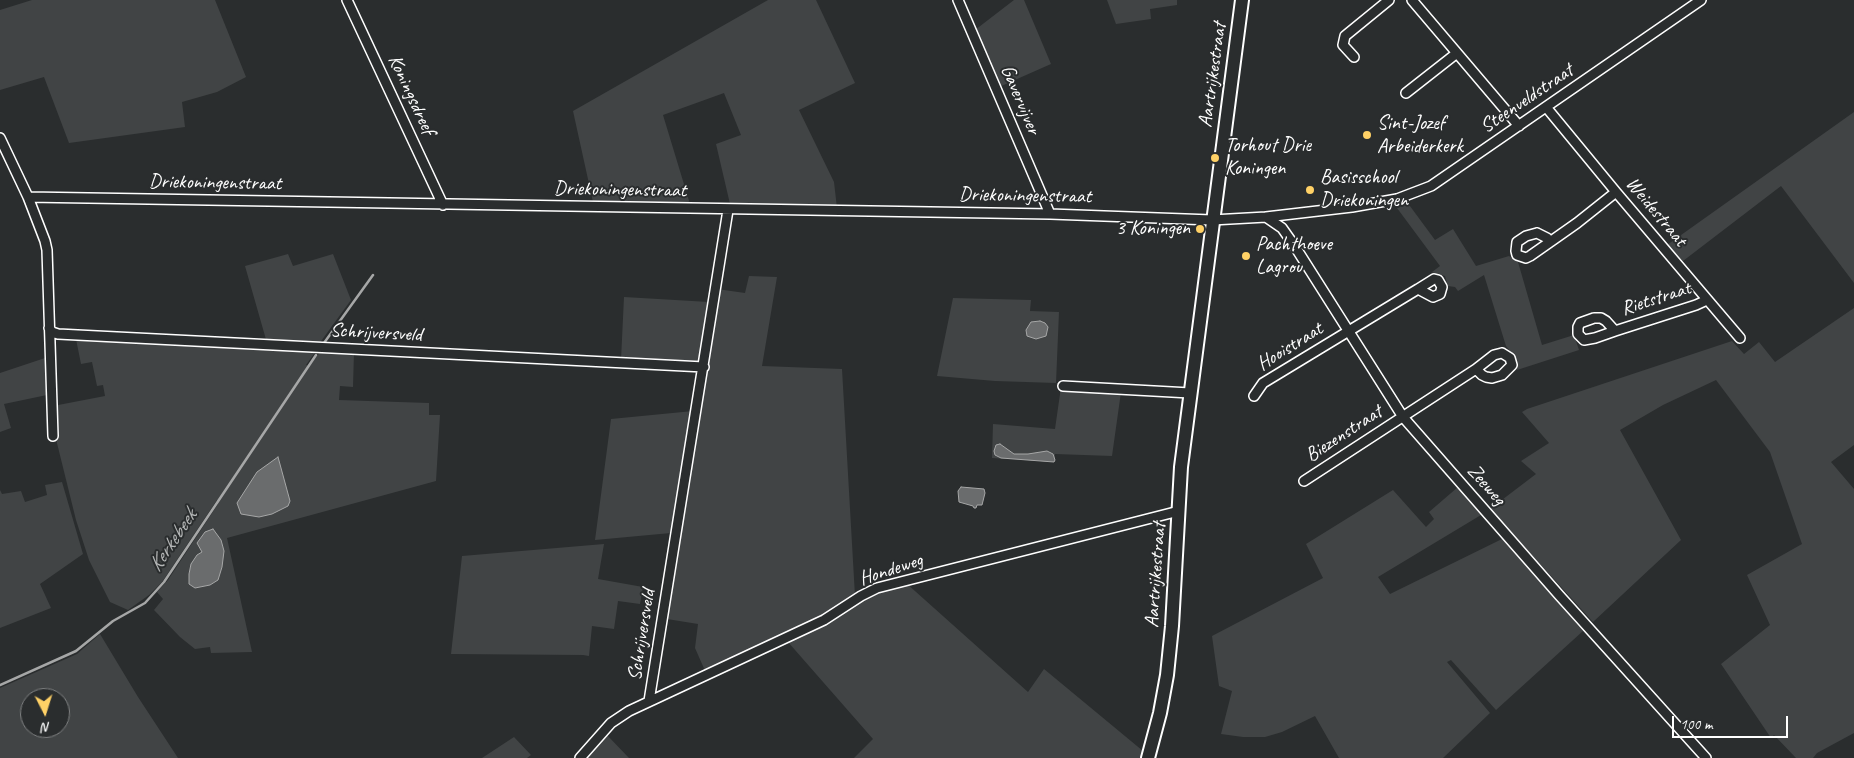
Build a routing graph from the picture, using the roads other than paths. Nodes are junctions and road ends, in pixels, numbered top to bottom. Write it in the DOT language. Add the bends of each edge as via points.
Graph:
graph roads {
  1 [pos="347,0"];
  2 [pos="958,0"];
  3 [pos="1242,0"];
  4 [pos="1389,0"];
  5 [pos="1412,0"];
  6 [pos="1701,0"];
  7 [pos="1457,53"];
  8 [pos="1354,57"];
  9 [pos="1406,93"];
  10 [pos="1546,107"];
  11 [pos="1519,126"];
  12 [pos="0,138"];
  13 [pos="1616,192"];
  14 [pos="28,197"];
  15 [pos="443,205"];
  16 [pos="728,210"];
  17 [pos="1050,214"];
  18 [pos="1266,217"];
  19 [pos="1212,220"];
  20 [pos="1550,242"];
  21 [pos="1418,289"];
  22 [pos="1707,300"];
  23 [pos="50,328"];
  24 [pos="1348,331"];
  25 [pos="1615,331"];
  26 [pos="1740,338"];
  27 [pos="704,367"];
  28 [pos="1476,369"];
  29 [pos="1063,386"];
  30 [pos="1190,393"];
  31 [pos="1254,396"];
  32 [pos="1403,417"];
  33 [pos="54,436"];
  34 [pos="1304,481"];
  35 [pos="1179,511"];
  36 [pos="649,701"];
  37 [pos="580,758"];
  38 [pos="1148,758"];
  39 [pos="1706,758"];
  1 -- 15 [label="street, Koningsdreef"];
  2 -- 17 [label="street, Gavervijver"];
  3 -- 19 [label="street, Aartrijkestraat"];
  4 -- 8 [label="street" via="1345,36 1343,45"];
  5 -- 7 [label="street"];
  6 -- 10 [label="street, Steenveldstraat"];
  7 -- 9 [label="street"];
  7 -- 11 [label="street"];
  10 -- 11 [label="street, Steenveldstraat"];
  10 -- 13 [label="street, Weidestraat"];
  11 -- 18 [label="street, Steenveldstraat" via="1431,186 1405,196 1352,207"];
  12 -- 14 [label="street"];
  13 -- 20 [label="street"];
  13 -- 22 [label="street, Weidestraat"];
  14 -- 15 [label="street, Driekoningenstraat"];
  14 -- 23 [label="street" via="47,250"];
  15 -- 16 [label="street, Driekoningenstraat"];
  16 -- 17 [label="street, Driekoningenstraat"];
  16 -- 27 [label="street, Schrijversveld"];
  17 -- 19 [label="street, Driekoningenstraat"];
  18 -- 19 [label="street, Steenveldstraat"];
  18 -- 24 [label="street, Zeeweg" via="1282,228"];
  19 -- 30 [label="street, Aartrijkestraat"];
  21 -- 24 [label="street, Hooistraat"];
  22 -- 25 [label="street, Rietstraat"];
  22 -- 26 [label="street, Weidestraat"];
  23 -- 27 [label="street, Schrijversveld" via="58,334"];
  23 -- 33 [label="street"];
  24 -- 31 [label="street, Hooistraat" via="1263,383"];
  24 -- 32 [label="street, Zeeweg"];
  27 -- 36 [label="street, Schrijversveld"];
  28 -- 32 [label="street, Biezenstraat"];
  29 -- 30 [label="street"];
  30 -- 35 [label="street, Aartrijkestraat"];
  32 -- 34 [label="street, Biezenstraat"];
  32 -- 39 [label="street, Zeeweg"];
  35 -- 36 [label="street, Hondeweg" via="877,588 817,624"];
  35 -- 38 [label="street, Aartrijkestraat" via="1168,675"];
  36 -- 37 [label="street, Hondeweg" via="608,727"];
}
